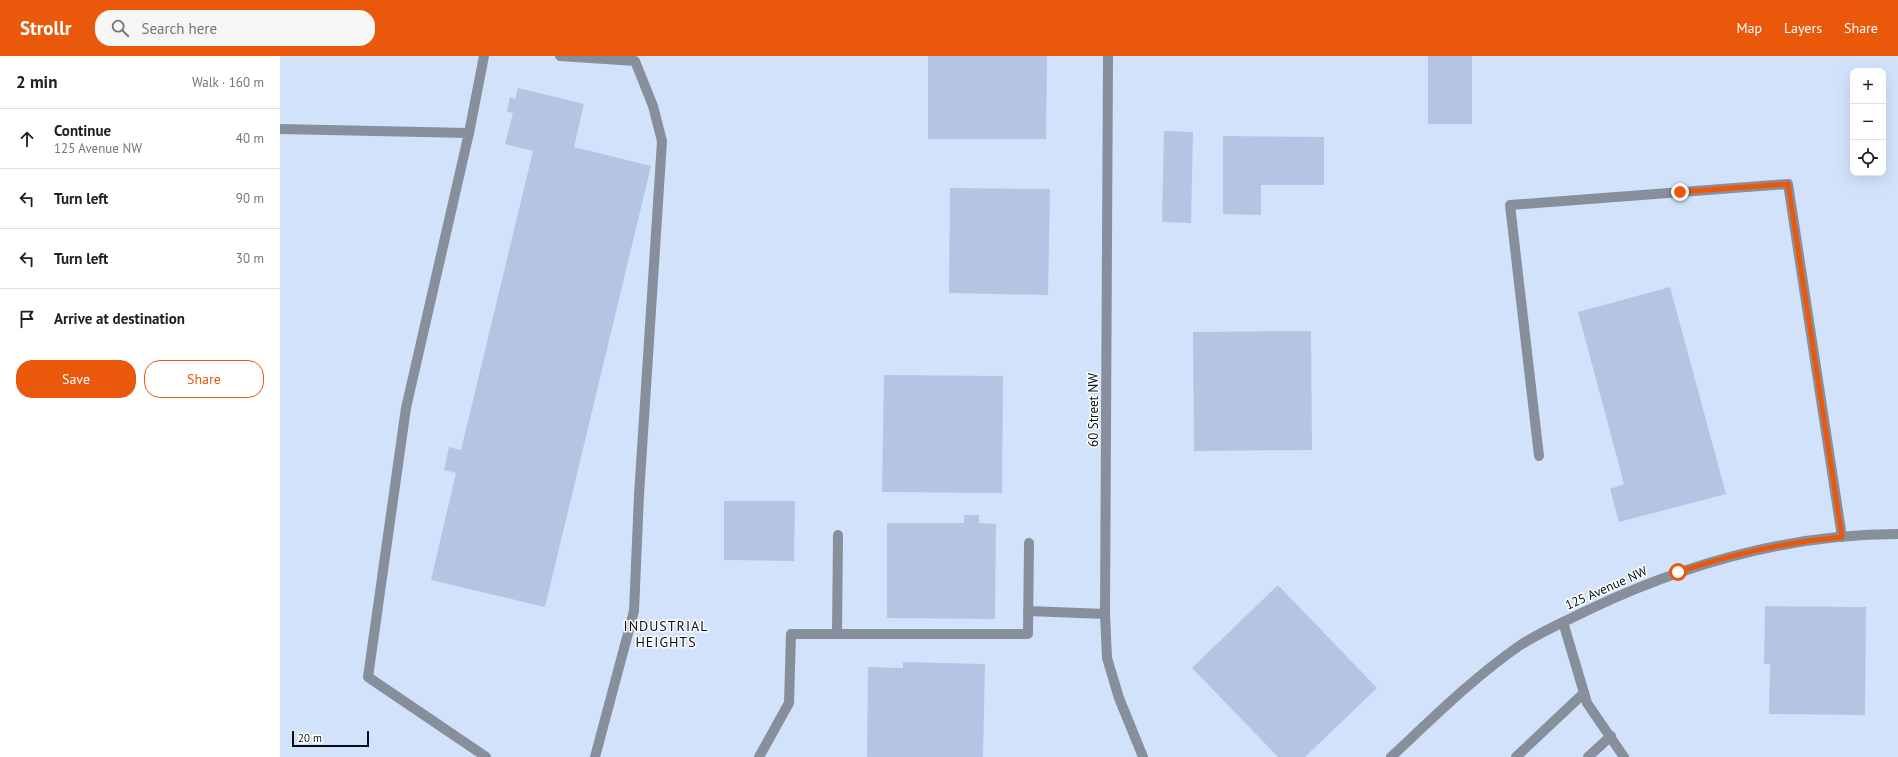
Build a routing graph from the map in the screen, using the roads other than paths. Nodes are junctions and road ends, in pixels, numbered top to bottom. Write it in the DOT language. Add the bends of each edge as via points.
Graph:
graph roads {
  1 [pos="484,56"];
  2 [pos="560,56"];
  3 [pos="1108,56"];
  4 [pos="280,129"];
  5 [pos="469,133"];
  6 [pos="1539,456"];
  7 [pos="1898,534"];
  8 [pos="838,535"];
  9 [pos="1842,537"];
  10 [pos="1029,543"];
  11 [pos="1028,611"];
  12 [pos="1104,614"];
  13 [pos="1563,622"];
  14 [pos="837,634"];
  15 [pos="1584,693"];
  16 [pos="1611,736"];
  17 [pos="486,757"];
  18 [pos="596,757"];
  19 [pos="759,757"];
  20 [pos="1143,757"];
  21 [pos="1391,757"];
  22 [pos="1516,757"];
  23 [pos="1588,757"];
  24 [pos="1624,757"];
  1 -- 5 [label="street"];
  2 -- 18 [label="street" via="635,61 653,106 662,141 634,611"];
  3 -- 12 [label="street, 60 Street NW"];
  4 -- 5 [label="street"];
  5 -- 17 [label="street" via="406,408 368,677"];
  6 -- 9 [label="street" via="1510,205 1788,184"];
  7 -- 9 [label="street, 125 Avenue NW"];
  8 -- 14 [label="street"];
  9 -- 13 [label="street, 125 Avenue NW" via="1778,545 1721,558 1624,593"];
  10 -- 11 [label="street"];
  11 -- 12 [label="street"];
  11 -- 14 [label="street" via="1028,634"];
  12 -- 20 [label="street, 60 Street NW" via="1107,658 1119,698"];
  13 -- 15 [label="street"];
  13 -- 21 [label="street, 125 Avenue NW" via="1520,645 1468,685"];
  14 -- 19 [label="street" via="791,634 789,703"];
  15 -- 16 [label="street" via="1586,702"];
  15 -- 22 [label="street"];
  16 -- 23 [label="street"];
  16 -- 24 [label="street"];
}
